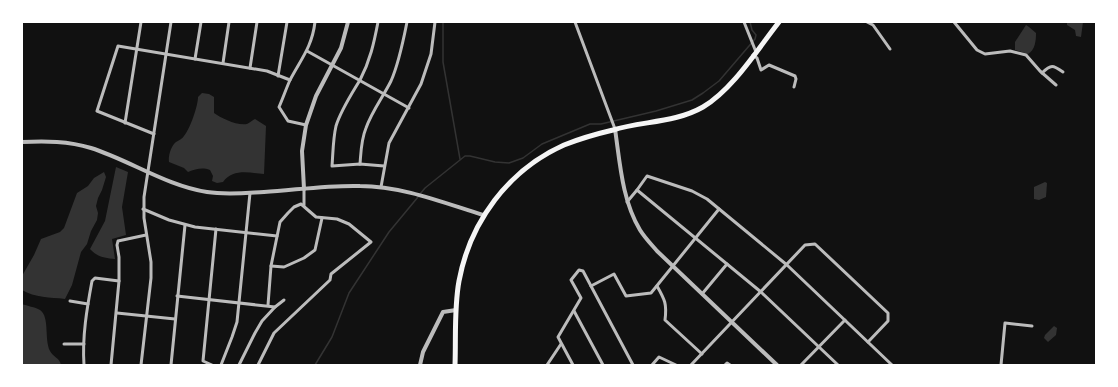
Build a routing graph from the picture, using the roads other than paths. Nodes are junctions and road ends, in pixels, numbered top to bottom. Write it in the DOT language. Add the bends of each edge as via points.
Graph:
graph roads {
  1 [pos="142,22"];
  2 [pos="171,22"];
  3 [pos="201,22"];
  4 [pos="229,22"];
  5 [pos="258,22"];
  6 [pos="287,22"];
  7 [pos="316,22"];
  8 [pos="348,22"];
  9 [pos="378,22"];
  10 [pos="406,22"];
  11 [pos="435,22"];
  12 [pos="575,22"];
  13 [pos="744,22"];
  14 [pos="779,22"];
  15 [pos="867,22"];
  16 [pos="954,22"];
  17 [pos="890,49"];
  18 [pos="137,50"];
  19 [pos="307,51"];
  20 [pos="166,54"];
  21 [pos="754,54"];
  22 [pos="195,59"];
  23 [pos="222,63"];
  24 [pos="334,65"];
  25 [pos="250,68"];
  26 [pos="1063,72"];
  27 [pos="1042,73"];
  28 [pos="278,76"];
  29 [pos="290,80"];
  30 [pos="360,80"];
  31 [pos="1056,85"];
  32 [pos="794,87"];
  33 [pos="384,94"];
  34 [pos="409,108"];
  35 [pos="125,123"];
  36 [pos="306,125"];
  37 [pos="615,129"];
  38 [pos="154,134"];
  39 [pos="22,142"];
  40 [pos="360,164"];
  41 [pos="384,166"];
  42 [pos="148,172"];
  43 [pos="381,187"];
  44 [pos="304,189"];
  45 [pos="637,190"];
  46 [pos="250,193"];
  47 [pos="627,202"];
  48 [pos="304,205"];
  49 [pos="143,209"];
  50 [pos="720,209"];
  51 [pos="483,215"];
  52 [pos="322,218"];
  53 [pos="185,225"];
  54 [pos="216,230"];
  55 [pos="246,232"];
  56 [pos="146,236"];
  57 [pos="277,236"];
  58 [pos="696,238"];
  59 [pos="727,264"];
  60 [pos="787,265"];
  61 [pos="272,266"];
  62 [pos="673,266"];
  63 [pos="119,281"];
  64 [pos="591,286"];
  65 [pos="656,286"];
  66 [pos="761,292"];
  67 [pos="702,294"];
  68 [pos="177,296"];
  69 [pos="209,299"];
  70 [pos="70,300"];
  71 [pos="284,300"];
  72 [pos="239,302"];
  73 [pos="88,304"];
  74 [pos="268,306"];
  75 [pos="275,307"];
  76 [pos="456,310"];
  77 [pos="574,311"];
  78 [pos="117,313"];
  79 [pos="146,316"];
  80 [pos="175,319"];
  81 [pos="845,320"];
  82 [pos="732,322"];
  83 [pos="1032,326"];
  84 [pos="868,342"];
  85 [pos="64,344"];
  86 [pos="84,344"];
  87 [pos="561,344"];
  88 [pos="818,347"];
  89 [pos="702,354"];
  90 [pos="84,365"];
  91 [pos="111,365"];
  92 [pos="141,365"];
  93 [pos="171,365"];
  94 [pos="212,365"];
  95 [pos="221,365"];
  96 [pos="240,365"];
  97 [pos="258,365"];
  98 [pos="420,365"];
  99 [pos="455,365"];
  100 [pos="547,365"];
  101 [pos="572,365"];
  102 [pos="603,365"];
  103 [pos="634,365"];
  104 [pos="652,365"];
  105 [pos="676,365"];
  106 [pos="691,365"];
  107 [pos="725,365"];
  108 [pos="730,365"];
  109 [pos="777,365"];
  110 [pos="801,365"];
  111 [pos="838,365"];
  112 [pos="892,365"];
  113 [pos="1001,365"];
  1 -- 18 [label="street"];
  2 -- 20 [label="street"];
  3 -- 22 [label="street"];
  4 -- 23 [label="street"];
  5 -- 25 [label="street"];
  6 -- 28 [label="street"];
  7 -- 19 [label="street"];
  8 -- 24 [label="street"];
  9 -- 30 [label="street" via="372,51"];
  10 -- 33 [label="street" via="401,54"];
  11 -- 34 [label="street" via="431,54 421,84"];
  12 -- 37 [label="street"];
  13 -- 21 [label="street"];
  14 -- 21 [label="main road"];
  15 -- 17 [label="street" via="873,25"];
  16 -- 27 [label="street" via="977,50 985,54 1004,51 1026,55"];
  18 -- 20 [label="street"];
  18 -- 35 [label="street"];
  18 -- 35 [label="street" via="118,46 97,111"];
  19 -- 24 [label="street"];
  19 -- 29 [label="street"];
  20 -- 22 [label="street"];
  20 -- 38 [label="street"];
  21 -- 32 [label="street" via="761,70 769,65 795,76"];
  21 -- 37 [label="main road" via="729,86 702,107 680,116"];
  22 -- 23 [label="street"];
  23 -- 25 [label="street"];
  24 -- 30 [label="street"];
  24 -- 36 [label="street" via="314,101"];
  25 -- 28 [label="street"];
  26 -- 27 [label="street" via="1051,66"];
  27 -- 31 [label="street"];
  28 -- 29 [label="street"];
  29 -- 36 [label="street" via="280,107 288,121"];
  30 -- 33 [label="street"];
  30 -- 40 [label="street" via="342,111 337,126 332,166"];
  33 -- 34 [label="street"];
  33 -- 40 [label="street" via="366,128"];
  34 -- 41 [label="street" via="389,143"];
  35 -- 38 [label="street"];
  36 -- 44 [label="street" via="302,151"];
  37 -- 47 [label="street"];
  37 -- 51 [label="main road" via="548,153 515,178"];
  38 -- 42 [label="street"];
  39 -- 42 [label="street" via="47,141 76,145 104,153"];
  40 -- 41 [label="street"];
  41 -- 43 [label="street"];
  42 -- 46 [label="street" via="205,192"];
  42 -- 49 [label="street"];
  43 -- 44 [label="street"];
  43 -- 51 [label="street"];
  44 -- 46 [label="street"];
  44 -- 48 [label="street"];
  45 -- 47 [label="street"];
  45 -- 50 [label="street" via="646,176 692,191"];
  45 -- 58 [label="street"];
  46 -- 55 [label="street"];
  47 -- 62 [label="street" via="645,237"];
  48 -- 52 [label="street" via="316,217"];
  48 -- 57 [label="street" via="294,207 280,222"];
  49 -- 53 [label="street"];
  49 -- 56 [label="street"];
  50 -- 58 [label="street"];
  50 -- 60 [label="street"];
  51 -- 76 [label="main road" via="462,266"];
  52 -- 61 [label="street" via="316,248 309,255 284,267"];
  52 -- 97 [label="street" via="338,219 349,224 370,242 331,274 330,280 274,333"];
  53 -- 54 [label="street"];
  53 -- 68 [label="street"];
  54 -- 55 [label="street"];
  54 -- 69 [label="street"];
  55 -- 57 [label="street"];
  55 -- 72 [label="street"];
  56 -- 63 [label="street" via="118,241"];
  56 -- 79 [label="street" via="151,278"];
  57 -- 61 [label="street"];
  58 -- 59 [label="street"];
  58 -- 62 [label="street"];
  59 -- 66 [label="street"];
  59 -- 67 [label="street"];
  60 -- 66 [label="street"];
  60 -- 81 [label="street"];
  60 -- 84 [label="street" via="805,245 815,244 888,313 888,321"];
  61 -- 74 [label="street"];
  62 -- 65 [label="street"];
  62 -- 67 [label="street"];
  63 -- 73 [label="street" via="94,278"];
  63 -- 78 [label="street"];
  64 -- 65 [label="street" via="614,274 626,296 651,293"];
  64 -- 77 [label="street" via="583,271 579,270 571,280 581,298"];
  64 -- 103 [label="street"];
  65 -- 89 [label="street" via="664,298 665,320"];
  66 -- 82 [label="street"];
  66 -- 88 [label="street"];
  67 -- 82 [label="street"];
  68 -- 69 [label="street"];
  68 -- 80 [label="street"];
  69 -- 72 [label="street"];
  69 -- 94 [label="street" via="203,361"];
  70 -- 73 [label="street"];
  71 -- 75 [label="street"];
  72 -- 74 [label="street"];
  72 -- 95 [label="street" via="232,337"];
  73 -- 86 [label="street"];
  74 -- 75 [label="street"];
  75 -- 96 [label="street" via="262,321"];
  76 -- 98 [label="street" via="444,312"];
  76 -- 99 [label="main road"];
  77 -- 87 [label="street" via="558,337"];
  77 -- 102 [label="street"];
  78 -- 79 [label="street"];
  78 -- 91 [label="street"];
  79 -- 80 [label="street"];
  79 -- 92 [label="street"];
  80 -- 93 [label="street"];
  81 -- 84 [label="street"];
  81 -- 88 [label="street"];
  82 -- 89 [label="street"];
  82 -- 109 [label="street"];
  83 -- 113 [label="street" via="1005,323"];
  84 -- 112 [label="street"];
  85 -- 86 [label="street"];
  86 -- 90 [label="street"];
  87 -- 100 [label="street"];
  87 -- 101 [label="street"];
  88 -- 110 [label="street"];
  88 -- 111 [label="street"];
  89 -- 106 [label="street"];
  104 -- 105 [label="street" via="659,357"];
  107 -- 108 [label="street"];
}
